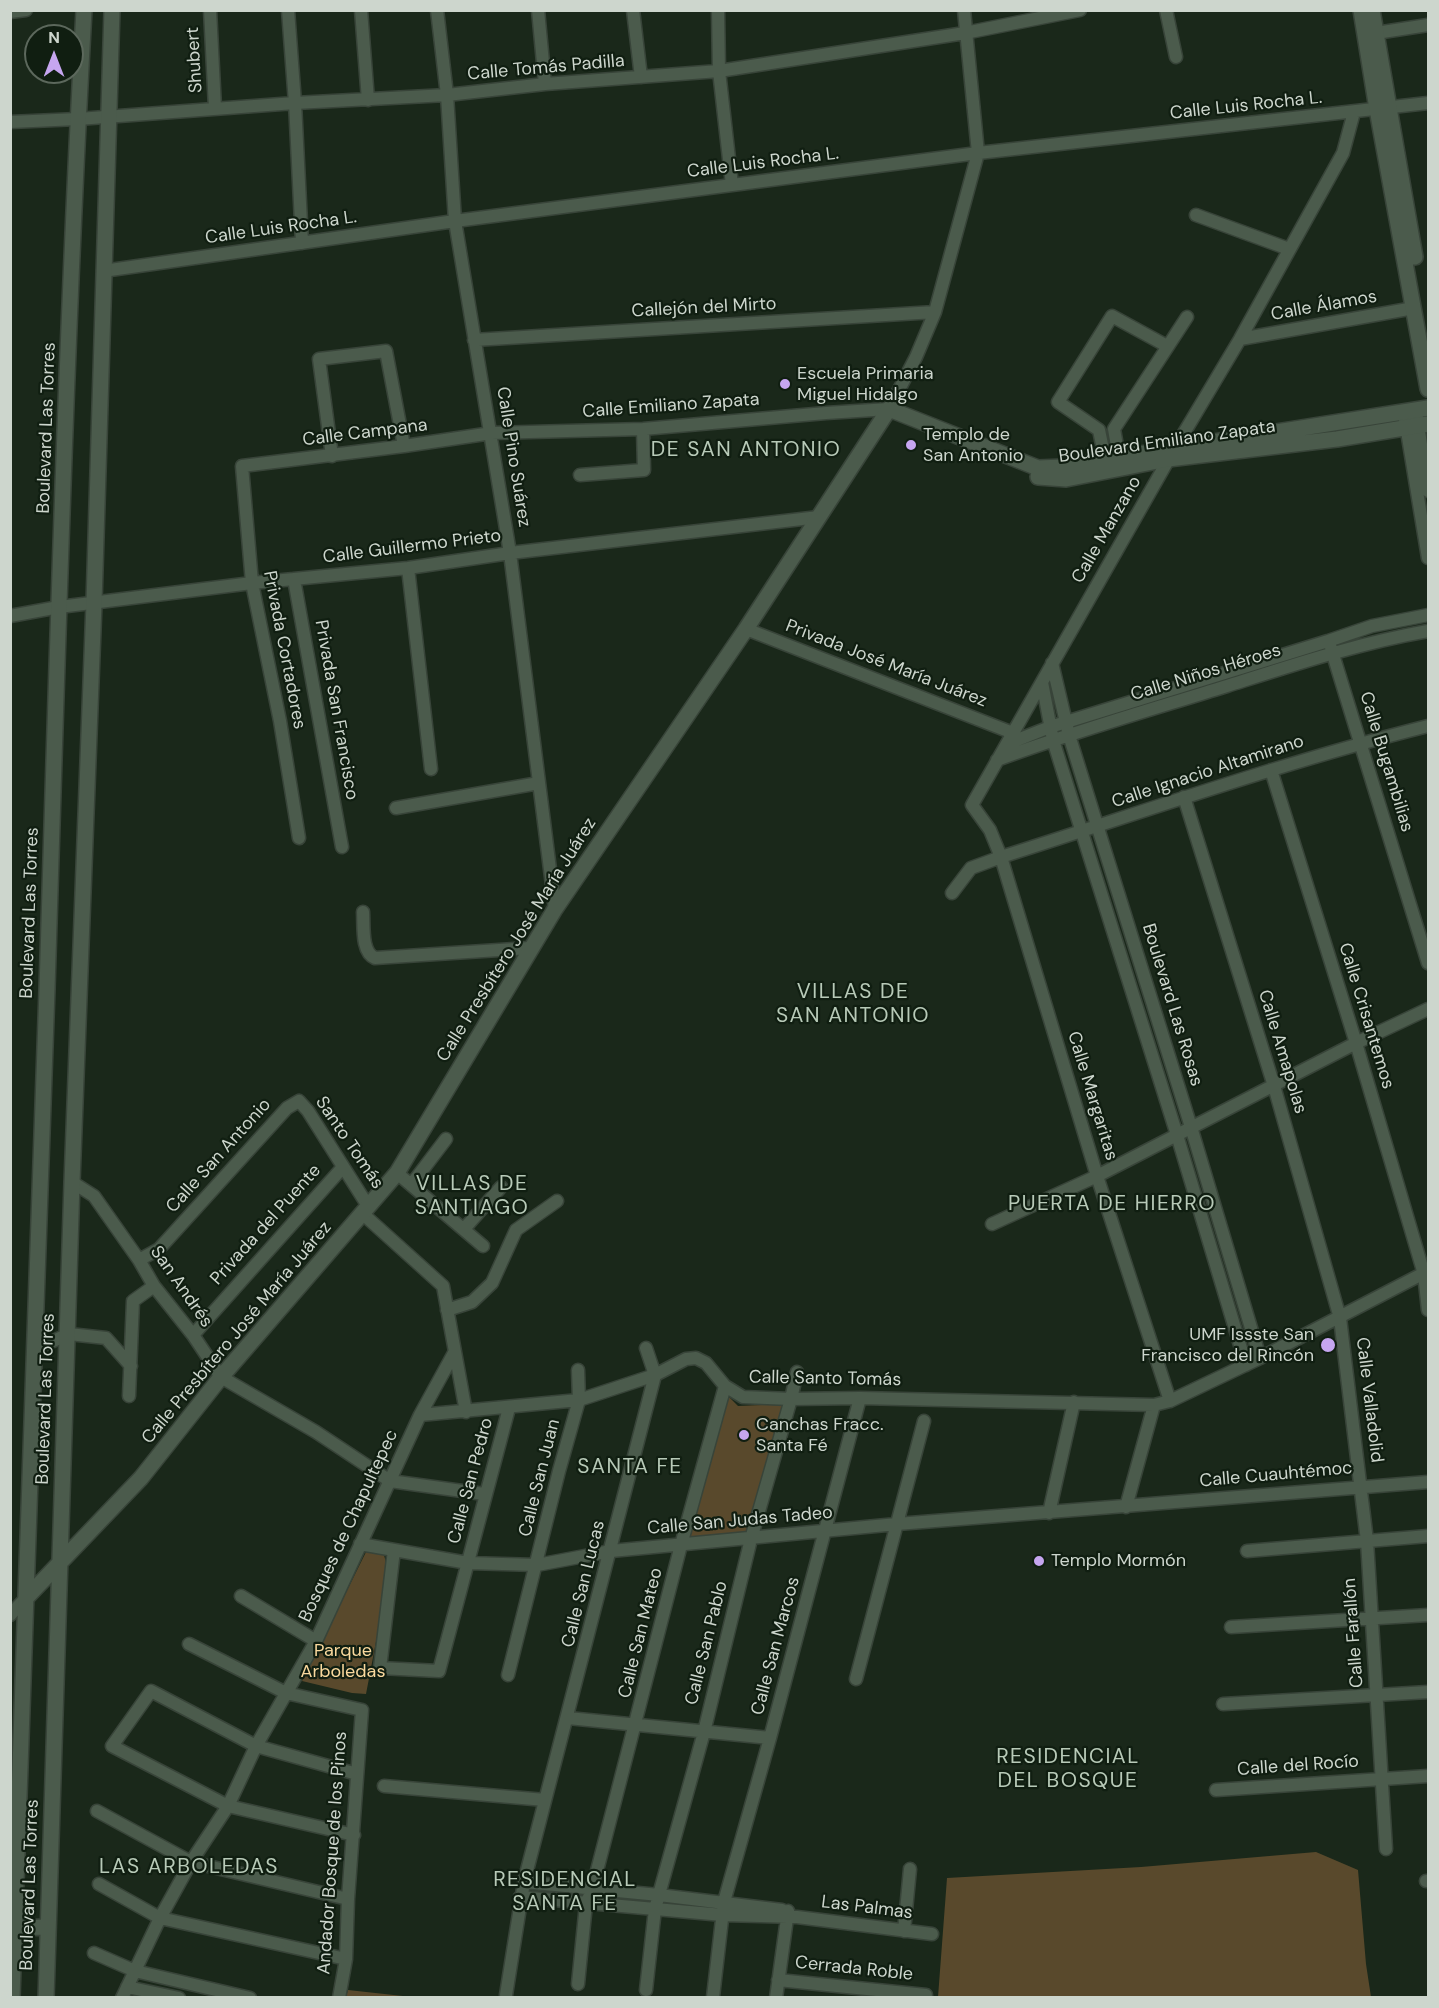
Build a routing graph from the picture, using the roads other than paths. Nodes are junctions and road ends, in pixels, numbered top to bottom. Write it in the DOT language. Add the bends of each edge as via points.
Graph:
graph roads {
  1 [pos="26,10"];
  2 [pos="84,10"];
  3 [pos="112,10"];
  4 [pos="210,10"];
  5 [pos="288,10"];
  6 [pos="361,10"];
  7 [pos="437,10"];
  8 [pos="538,10"];
  9 [pos="633,10"];
  10 [pos="718,10"];
  11 [pos="964,10"];
  12 [pos="1080,10"];
  13 [pos="1166,10"];
  14 [pos="1361,10"];
  15 [pos="1372,10"];
  16 [pos="10,12"];
  17 [pos="1428,25"];
  18 [pos="965,33"];
  19 [pos="1376,33"];
  20 [pos="1176,57"];
  21 [pos="719,71"];
  22 [pos="641,77"];
  23 [pos="545,84"];
  24 [pos="447,95"];
  25 [pos="368,100"];
  26 [pos="296,103"];
  27 [pos="1428,103"];
  28 [pos="215,108"];
  29 [pos="1383,108"];
  30 [pos="1354,112"];
  31 [pos="109,116"];
  32 [pos="78,119"];
  33 [pos="10,122"];
  34 [pos="978,153"];
  35 [pos="732,185"];
  36 [pos="1196,215"];
  37 [pos="455,221"];
  38 [pos="302,243"];
  39 [pos="1289,249"];
  40 [pos="103,271"];
  41 [pos="1414,308"];
  42 [pos="935,312"];
  43 [pos="1187,317"];
  44 [pos="1428,331"];
  45 [pos="1240,339"];
  46 [pos="474,340"];
  47 [pos="1167,346"];
  48 [pos="1428,389"];
  49 [pos="886,413"];
  50 [pos="1417,418"];
  51 [pos="643,429"];
  52 [pos="1114,429"];
  53 [pos="1099,430"];
  54 [pos="492,433"];
  55 [pos="404,446"];
  56 [pos="1171,453"];
  57 [pos="332,456"];
  58 [pos="1112,458"];
  59 [pos="242,466"];
  60 [pos="580,475"];
  61 [pos="1428,490"];
  62 [pos="819,518"];
  63 [pos="510,553"];
  64 [pos="1428,558"];
  65 [pos="408,567"];
  66 [pos="294,579"];
  67 [pos="252,583"];
  68 [pos="94,603"];
  69 [pos="60,607"];
  70 [pos="1428,615"];
  71 [pos="10,616"];
  72 [pos="746,629"];
  73 [pos="1428,631"];
  74 [pos="1330,647"];
  75 [pos="1052,663"];
  76 [pos="1042,682"];
  77 [pos="1428,726"];
  78 [pos="1068,729"];
  79 [pos="1051,733"];
  80 [pos="1010,738"];
  81 [pos="1361,743"];
  82 [pos="997,760"];
  83 [pos="431,770"];
  84 [pos="1271,770"];
  85 [pos="539,783"];
  86 [pos="1184,797"];
  87 [pos="972,805"];
  88 [pos="396,808"];
  89 [pos="1097,826"];
  90 [pos="1081,831"];
  91 [pos="299,838"];
  92 [pos="342,847"];
  93 [pos="1001,857"];
  94 [pos="952,893"];
  95 [pos="555,909"];
  96 [pos="363,912"];
  97 [pos="530,948"];
  98 [pos="1428,963"];
  99 [pos="1428,1009"];
  100 [pos="1356,1043"];
  101 [pos="1274,1086"];
  102 [pos="298,1101"];
  103 [pos="1191,1127"];
  104 [pos="1177,1134"];
  105 [pos="446,1139"];
  106 [pos="343,1167"];
  107 [pos="397,1173"];
  108 [pos="1097,1176"];
  109 [pos="72,1182"];
  110 [pos="411,1185"];
  111 [pos="501,1187"];
  112 [pos="557,1202"];
  113 [pos="366,1210"];
  114 [pos="992,1224"];
  115 [pos="464,1229"];
  116 [pos="483,1246"];
  117 [pos="139,1260"];
  118 [pos="1426,1273"];
  119 [pos="154,1286"];
  120 [pos="447,1310"];
  121 [pos="1428,1310"];
  122 [pos="1340,1318"];
  123 [pos="192,1335"];
  124 [pos="62,1337"];
  125 [pos="40,1347"];
  126 [pos="646,1348"];
  127 [pos="454,1353"];
  128 [pos="1260,1358"];
  129 [pos="1246,1365"];
  130 [pos="132,1366"];
  131 [pos="578,1370"];
  132 [pos="797,1372"];
  133 [pos="655,1375"];
  134 [pos="221,1377"];
  135 [pos="725,1386"];
  136 [pos="129,1396"];
  137 [pos="860,1398"];
  138 [pos="791,1399"];
  139 [pos="579,1400"];
  140 [pos="1170,1401"];
  141 [pos="1074,1402"];
  142 [pos="1154,1405"];
  143 [pos="509,1408"];
  144 [pos="466,1412"];
  145 [pos="420,1415"];
  146 [pos="924,1421"];
  147 [pos="390,1480"];
  148 [pos="1428,1482"];
  149 [pos="1361,1486"];
  150 [pos="484,1494"];
  151 [pos="1126,1507"];
  152 [pos="1049,1513"];
  153 [pos="897,1524"];
  154 [pos="826,1531"];
  155 [pos="1428,1536"];
  156 [pos="751,1539"];
  157 [pos="1367,1541"];
  158 [pos="360,1544"];
  159 [pos="681,1545"];
  160 [pos="394,1550"];
  161 [pos="611,1551"];
  162 [pos="1247,1551"];
  163 [pos="61,1563"];
  164 [pos="468,1563"];
  165 [pos="537,1564"];
  166 [pos="37,1587"];
  167 [pos="241,1596"];
  168 [pos="10,1615"];
  169 [pos="1428,1615"];
  170 [pos="1371,1619"];
  171 [pos="1231,1627"];
  172 [pos="316,1641"];
  173 [pos="189,1644"];
  174 [pos="508,1675"];
  175 [pos="856,1679"];
  176 [pos="1428,1692"];
  177 [pos="286,1693"];
  178 [pos="1376,1695"];
  179 [pos="1223,1704"];
  180 [pos="568,1718"];
  181 [pos="636,1725"];
  182 [pos="704,1732"];
  183 [pos="770,1738"];
  184 [pos="256,1746"];
  185 [pos="357,1774"];
  186 [pos="1428,1776"];
  187 [pos="1383,1779"];
  188 [pos="384,1786"];
  189 [pos="1216,1790"];
  190 [pos="545,1800"];
  191 [pos="228,1806"];
  192 [pos="97,1812"];
  193 [pos="354,1835"];
  194 [pos="1386,1849"];
  195 [pos="191,1862"];
  196 [pos="910,1869"];
  197 [pos="524,1882"];
  198 [pos="99,1884"];
  199 [pos="592,1890"];
  200 [pos="659,1895"];
  201 [pos="520,1898"];
  202 [pos="348,1899"];
  203 [pos="586,1904"];
  204 [pos="655,1909"];
  205 [pos="724,1909"];
  206 [pos="791,1915"];
  207 [pos="160,1918"];
  208 [pos="47,1927"];
  209 [pos="15,1928"];
  210 [pos="904,1931"];
  211 [pos="932,1934"];
  212 [pos="94,1953"];
  213 [pos="346,1959"];
  214 [pos="135,1971"];
  215 [pos="778,1980"];
  216 [pos="578,1984"];
  217 [pos="646,1990"];
  218 [pos="125,1992"];
  219 [pos="506,1995"];
  220 [pos="926,1995"];
  221 [pos="713,1997"];
  222 [pos="12,1998"];
  223 [pos="46,1998"];
  224 [pos="178,1998"];
  225 [pos="250,1998"];
  226 [pos="339,1998"];
  227 [pos="776,1998"];
  1 -- 16 [label="street"];
  2 -- 32 [label="street, Boulevard Las Torres"];
  3 -- 31 [label="street, Boulevard Las Torres"];
  4 -- 28 [label="street, Shubert"];
  5 -- 26 [label="street"];
  6 -- 25 [label="street"];
  7 -- 24 [label="street, Calle Pino Suárez"];
  8 -- 23 [label="street"];
  9 -- 22 [label="street"];
  10 -- 21 [label="street"];
  11 -- 18 [label="street"];
  12 -- 18 [label="street, Calle Tomás Padilla"];
  13 -- 20 [label="street"];
  14 -- 29 [label="street"];
  15 -- 19 [label="street"];
  17 -- 19 [label="street"];
  18 -- 21 [label="street, Calle Tomás Padilla"];
  18 -- 34 [label="street"];
  19 -- 29 [label="street"];
  21 -- 22 [label="street, Calle Tomás Padilla"];
  21 -- 35 [label="street"];
  22 -- 23 [label="street, Calle Tomás Padilla"];
  23 -- 24 [label="street, Calle Tomás Padilla"];
  24 -- 25 [label="street, Calle Tomás Padilla"];
  24 -- 37 [label="street, Calle Pino Suárez"];
  25 -- 26 [label="street, Calle Tomás Padilla"];
  26 -- 28 [label="street, Calle Tomás Padilla"];
  26 -- 38 [label="street"];
  27 -- 29 [label="street, Calle Luis Rocha L."];
  28 -- 31 [label="street, Calle Tomás Padilla"];
  29 -- 30 [label="street, Calle Luis Rocha L."];
  29 -- 41 [label="street"];
  29 -- 44 [label="street"];
  30 -- 34 [label="street, Calle Luis Rocha L."];
  30 -- 39 [label="street, Calle Manzano" via="1343,153"];
  31 -- 32 [label="street, Calle Tomás Padilla"];
  31 -- 40 [label="street, Boulevard Las Torres"];
  32 -- 33 [label="street, Calle Tomás Padilla"];
  32 -- 69 [label="street, Boulevard Las Torres"];
  34 -- 35 [label="street, Calle Luis Rocha L."];
  34 -- 42 [label="street, Calle Presbítero José María Juárez"];
  35 -- 37 [label="street, Calle Luis Rocha L."];
  36 -- 39 [label="street"];
  37 -- 38 [label="street, Calle Luis Rocha L."];
  37 -- 46 [label="street, Calle Pino Suárez"];
  38 -- 40 [label="street, Calle Luis Rocha L."];
  39 -- 45 [label="street, Calle Manzano"];
  40 -- 68 [label="street, Boulevard Las Torres"];
  41 -- 45 [label="street, Calle Álamos"];
  41 -- 48 [label="street"];
  42 -- 46 [label="street, Callejón del Mirto"];
  42 -- 49 [label="street, Calle Presbítero José María Juárez"];
  43 -- 47 [label="street"];
  45 -- 56 [label="street, Calle Manzano"];
  46 -- 54 [label="street, Calle Pino Suárez"];
  47 -- 52 [label="street"];
  47 -- 53 [label="street" via="1112,316 1058,402"];
  49 -- 51 [label="street, Calle Emiliano Zapata" via="826,412"];
  49 -- 56 [label="street, Boulevard Emiliano Zapata" via="1035,477 1066,479"];
  49 -- 58 [label="street, Boulevard Emiliano Zapata" via="1038,468"];
  49 -- 62 [label="street, Calle Presbítero José María Juárez"];
  50 -- 56 [label="street, Boulevard Emiliano Zapata"];
  50 -- 61 [label="street"];
  50 -- 64 [label="street"];
  51 -- 54 [label="street, Calle Emiliano Zapata"];
  51 -- 60 [label="street" via="644,470"];
  52 -- 53 [label="street"];
  52 -- 58 [label="street"];
  53 -- 58 [label="street"];
  54 -- 55 [label="street, Calle Campana"];
  54 -- 63 [label="street, Calle Pino Suárez"];
  55 -- 57 [label="street, Calle Campana"];
  55 -- 57 [label="street" via="386,351 319,359"];
  56 -- 58 [label="street, Boulevard Emiliano Zapata"];
  56 -- 75 [label="street, Calle Manzano"];
  57 -- 59 [label="street, Calle Campana"];
  59 -- 67 [label="street, Privada Cortadores"];
  62 -- 63 [label="street, Calle Guillermo Prieto"];
  62 -- 72 [label="street, Calle Presbítero José María Juárez"];
  63 -- 65 [label="street, Calle Guillermo Prieto"];
  63 -- 85 [label="street, Calle Pino Suárez"];
  65 -- 66 [label="street, Calle Guillermo Prieto"];
  65 -- 83 [label="street"];
  66 -- 67 [label="street, Calle Guillermo Prieto"];
  66 -- 92 [label="street, Privada San Francisco"];
  67 -- 68 [label="street, Calle Guillermo Prieto"];
  67 -- 91 [label="street, Privada Cortadores"];
  68 -- 69 [label="street, Calle Guillermo Prieto"];
  68 -- 109 [label="street, Boulevard Las Torres"];
  69 -- 71 [label="street, Calle Guillermo Prieto"];
  69 -- 125 [label="street, Boulevard Las Torres"];
  70 -- 74 [label="street, Calle Niños Héroes" via="1372,626"];
  72 -- 80 [label="street, Privada José María Juárez"];
  72 -- 95 [label="street, Calle Presbítero José María Juárez"];
  73 -- 74 [label="street, Calle Niños Héroes"];
  74 -- 78 [label="street, Calle Niños Héroes"];
  74 -- 81 [label="street, Calle Bugambilias"];
  75 -- 76 [label="street, Calle Manzano"];
  75 -- 78 [label="street, Boulevard Las Rosas"];
  76 -- 79 [label="street, Boulevard Las Rosas"];
  76 -- 80 [label="street, Calle Manzano"];
  77 -- 81 [label="street, Calle Ignacio Altamirano"];
  78 -- 79 [label="street, Calle Niños Héroes"];
  78 -- 89 [label="street, Boulevard Las Rosas"];
  79 -- 80 [label="street, Calle Niños Héroes"];
  79 -- 82 [label="street, Calle Niños Héroes"];
  79 -- 90 [label="street, Boulevard Las Rosas"];
  80 -- 82 [label="street, Calle Manzano"];
  81 -- 84 [label="street, Calle Ignacio Altamirano"];
  81 -- 98 [label="street, Calle Bugambilias"];
  82 -- 87 [label="street, Calle Manzano"];
  84 -- 86 [label="street, Calle Ignacio Altamirano"];
  84 -- 100 [label="street, Calle Crisantemos"];
  85 -- 88 [label="street"];
  85 -- 95 [label="street, Calle Pino Suárez"];
  86 -- 89 [label="street, Calle Ignacio Altamirano"];
  86 -- 101 [label="street, Calle Amapolas"];
  87 -- 93 [label="street, Calle Margaritas" via="990,830"];
  89 -- 90 [label="street, Calle Ignacio Altamirano"];
  89 -- 103 [label="street, Boulevard Las Rosas"];
  90 -- 93 [label="street, Calle Ignacio Altamirano"];
  90 -- 104 [label="street, Boulevard Las Rosas"];
  93 -- 94 [label="street, Calle Ignacio Altamirano" via="971,868"];
  93 -- 108 [label="street, Calle Margaritas"];
  95 -- 97 [label="street, Calle Presbítero José María Juárez"];
  96 -- 97 [label="street" via="366,951 375,958"];
  97 -- 107 [label="street, Calle Presbítero José María Juárez"];
  99 -- 100 [label="street"];
  100 -- 101 [label="street"];
  100 -- 118 [label="street, Calle Crisantemos"];
  101 -- 103 [label="street"];
  101 -- 122 [label="street, Calle Amapolas"];
  102 -- 106 [label="street, Santo Tomás"];
  102 -- 117 [label="street, Calle San Antonio" via="287,1108 159,1249"];
  103 -- 104 [label="street"];
  103 -- 128 [label="street, Boulevard Las Rosas"];
  104 -- 108 [label="street"];
  104 -- 129 [label="street, Boulevard Las Rosas"];
  105 -- 110 [label="street"];
  106 -- 113 [label="street, Santo Tomás"];
  106 -- 123 [label="street, Privada del Puente"];
  107 -- 110 [label="street"];
  107 -- 113 [label="street, Calle Presbítero José María Juárez"];
  108 -- 114 [label="street"];
  108 -- 140 [label="street, Calle Margaritas"];
  109 -- 117 [label="street, San Andrés" via="94,1196"];
  109 -- 124 [label="street, Boulevard Las Torres"];
  110 -- 115 [label="street"];
  111 -- 115 [label="street"];
  112 -- 120 [label="street" via="516,1230 492,1282 472,1302"];
  113 -- 120 [label="street" via="443,1286"];
  113 -- 134 [label="street, Calle Presbítero José María Juárez"];
  115 -- 116 [label="street"];
  117 -- 119 [label="street, San Andrés"];
  118 -- 121 [label="street, Calle Crisantemos"];
  118 -- 122 [label="street, Calle Santo Tomás"];
  119 -- 123 [label="street, San Andrés"];
  119 -- 130 [label="street" via="133,1301"];
  120 -- 127 [label="street"];
  122 -- 128 [label="street, Calle Santo Tomás"];
  122 -- 149 [label="street, Calle Valladolid"];
  123 -- 134 [label="street, San Andrés"];
  124 -- 125 [label="street"];
  124 -- 130 [label="street" via="106,1338"];
  124 -- 163 [label="street, Boulevard Las Torres"];
  125 -- 166 [label="street, Boulevard Las Torres"];
  126 -- 133 [label="street"];
  127 -- 144 [label="street"];
  127 -- 145 [label="street, Bosques de Chapultepec"];
  128 -- 129 [label="street, Calle Santo Tomás"];
  129 -- 140 [label="street, Calle Santo Tomás"];
  130 -- 136 [label="street"];
  131 -- 139 [label="street, Calle San Juan"];
  132 -- 138 [label="street, Calle San Pablo"];
  133 -- 135 [label="street, Calle Santo Tomás" via="696,1358 706,1363"];
  133 -- 139 [label="street, Calle Santo Tomás"];
  133 -- 161 [label="street, Calle San Lucas"];
  134 -- 147 [label="street, San Andrés"];
  134 -- 163 [label="street, Calle Presbítero José María Juárez" via="141,1478"];
  135 -- 138 [label="street, Calle Santo Tomás" via="743,1396"];
  135 -- 159 [label="street, Calle San Mateo"];
  137 -- 138 [label="street, Calle Santo Tomás"];
  137 -- 141 [label="street, Calle Santo Tomás"];
  137 -- 154 [label="street, Calle San Marcos"];
  138 -- 156 [label="street, Calle San Pablo"];
  139 -- 143 [label="street, Calle Santo Tomás"];
  139 -- 165 [label="street, Calle San Juan"];
  140 -- 142 [label="street, Calle Santo Tomás"];
  141 -- 142 [label="street, Calle Santo Tomás"];
  141 -- 152 [label="street"];
  142 -- 151 [label="street"];
  143 -- 144 [label="street, Calle Santo Tomás"];
  143 -- 150 [label="street, Calle San Pedro"];
  144 -- 145 [label="street, Calle Santo Tomás"];
  145 -- 147 [label="street, Bosques de Chapultepec"];
  146 -- 153 [label="street"];
  147 -- 150 [label="street"];
  147 -- 158 [label="street, Bosques de Chapultepec"];
  148 -- 149 [label="street, Calle Cuauhtémoc"];
  149 -- 151 [label="street, Calle Cuauhtémoc"];
  149 -- 157 [label="street, Calle Farallón"];
  150 -- 164 [label="street, Calle San Pedro"];
  151 -- 152 [label="street, Calle San Judas Tadeo"];
  152 -- 153 [label="street, Calle San Judas Tadeo"];
  153 -- 154 [label="street, Calle San Judas Tadeo"];
  153 -- 175 [label="street"];
  154 -- 156 [label="street, Calle San Judas Tadeo"];
  154 -- 183 [label="street, Calle San Marcos"];
  155 -- 157 [label="street"];
  156 -- 159 [label="street, Calle San Judas Tadeo"];
  156 -- 182 [label="street, Calle San Pablo"];
  157 -- 162 [label="street"];
  157 -- 170 [label="street, Calle Farallón"];
  158 -- 160 [label="street, Calle San Judas Tadeo"];
  158 -- 172 [label="street, Bosques de Chapultepec"];
  159 -- 161 [label="street, Calle San Judas Tadeo"];
  159 -- 181 [label="street, Calle San Mateo"];
  160 -- 164 [label="street, Calle San Judas Tadeo"];
  160 -- 164 [label="street, Calle San Pedro" via="380,1668 439,1671"];
  161 -- 165 [label="street, Calle San Judas Tadeo"];
  161 -- 180 [label="street, Calle San Lucas"];
  163 -- 166 [label="street, Calle Presbítero José María Juárez"];
  163 -- 208 [label="street, Boulevard Las Torres"];
  164 -- 165 [label="street, Calle San Judas Tadeo"];
  165 -- 174 [label="street, Calle San Juan"];
  166 -- 168 [label="street, Calle Presbítero José María Juárez"];
  166 -- 209 [label="street, Boulevard Las Torres"];
  167 -- 172 [label="street"];
  169 -- 170 [label="street"];
  170 -- 171 [label="street"];
  170 -- 178 [label="street, Calle Farallón"];
  172 -- 177 [label="street, Bosques de Chapultepec"];
  173 -- 177 [label="street"];
  176 -- 178 [label="street"];
  177 -- 184 [label="street, Bosques de Chapultepec"];
  177 -- 185 [label="street, Andador Bosque de los Pinos" via="362,1710"];
  178 -- 179 [label="street"];
  178 -- 187 [label="street, Calle Farallón"];
  180 -- 181 [label="street"];
  180 -- 190 [label="street, Calle San Lucas"];
  181 -- 182 [label="street"];
  181 -- 199 [label="street, Calle San Mateo"];
  182 -- 183 [label="street"];
  182 -- 200 [label="street, Calle San Pablo"];
  183 -- 205 [label="street, Calle San Marcos"];
  184 -- 185 [label="street"];
  184 -- 191 [label="street, Bosques de Chapultepec"];
  184 -- 191 [label="street" via="151,1691 112,1746"];
  185 -- 193 [label="street, Andador Bosque de los Pinos"];
  186 -- 187 [label="street, Calle del Rocío"];
  187 -- 189 [label="street, Calle del Rocío"];
  187 -- 194 [label="street, Calle Farallón"];
  188 -- 190 [label="street"];
  190 -- 197 [label="street, Calle San Lucas"];
  191 -- 193 [label="street"];
  191 -- 195 [label="street, Bosques de Chapultepec"];
  192 -- 195 [label="street"];
  193 -- 202 [label="street, Andador Bosque de los Pinos"];
  195 -- 202 [label="street"];
  195 -- 207 [label="street, Bosques de Chapultepec"];
  196 -- 210 [label="street"];
  197 -- 199 [label="street"];
  197 -- 201 [label="street, Calle San Lucas"];
  198 -- 207 [label="street"];
  199 -- 200 [label="street"];
  199 -- 203 [label="street, Calle San Mateo"];
  200 -- 204 [label="street, Calle San Pablo"];
  200 -- 205 [label="street"];
  201 -- 203 [label="street"];
  201 -- 219 [label="street, Calle San Lucas"];
  202 -- 213 [label="street, Andador Bosque de los Pinos"];
  203 -- 204 [label="street"];
  203 -- 216 [label="street, Calle San Mateo"];
  204 -- 205 [label="street"];
  204 -- 217 [label="street, Calle San Pablo"];
  205 -- 206 [label="street, Las Palmas"];
  205 -- 221 [label="street, Calle San Marcos"];
  206 -- 210 [label="street, Las Palmas"];
  206 -- 215 [label="street"];
  207 -- 213 [label="street"];
  207 -- 214 [label="street, Bosques de Chapultepec"];
  208 -- 209 [label="street"];
  208 -- 223 [label="street, Boulevard Las Torres"];
  209 -- 222 [label="street, Boulevard Las Torres"];
  210 -- 211 [label="street, Las Palmas"];
  212 -- 214 [label="street"];
  213 -- 226 [label="street, Andador Bosque de los Pinos"];
  214 -- 218 [label="street, Bosques de Chapultepec"];
  214 -- 225 [label="street"];
  215 -- 220 [label="street, Cerrada Roble"];
  215 -- 227 [label="street"];
  218 -- 224 [label="street"];
}
